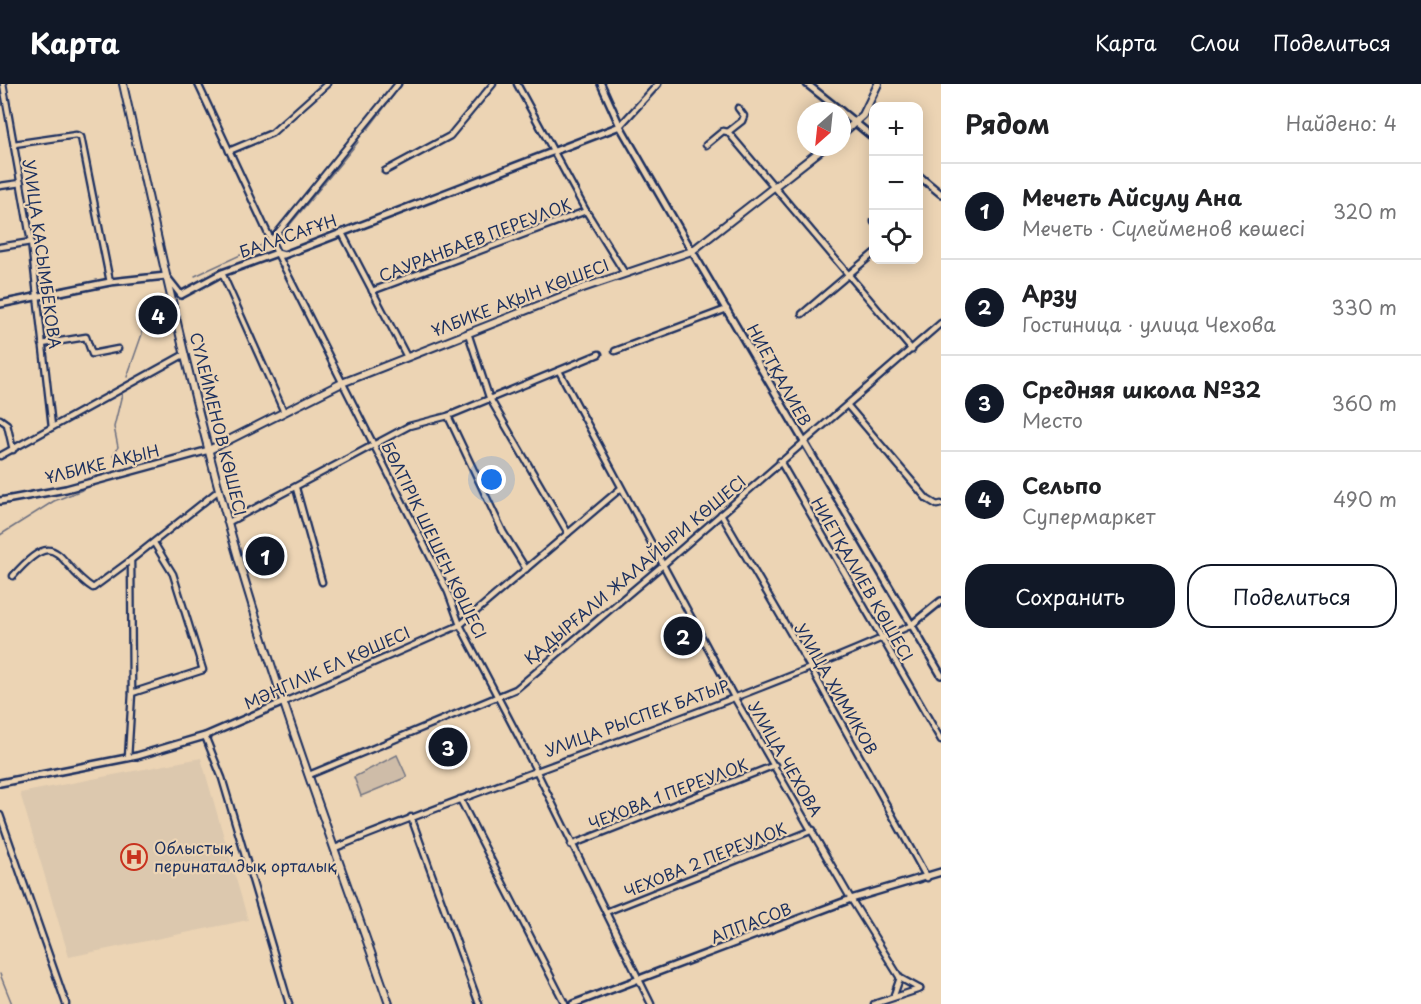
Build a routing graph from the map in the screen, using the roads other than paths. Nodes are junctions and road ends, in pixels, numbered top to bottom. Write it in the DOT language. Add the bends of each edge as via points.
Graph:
graph roads {
  1 [pos="3,84"];
  2 [pos="123,84"];
  3 [pos="206,84"];
  4 [pos="327,84"];
  5 [pos="398,84"];
  6 [pos="493,84"];
  7 [pos="517,84"];
  8 [pos="600,84"];
  9 [pos="658,84"];
  10 [pos="807,84"];
  11 [pos="878,84"];
  12 [pos="198,86"];
  13 [pos="829,102"];
  14 [pos="738,108"];
  15 [pos="9,112"];
  16 [pos="0,113"];
  17 [pos="851,119"];
  18 [pos="856,123"];
  19 [pos="620,126"];
  20 [pos="851,127"];
  21 [pos="728,132"];
  22 [pos="869,134"];
  23 [pos="14,144"];
  24 [pos="706,145"];
  25 [pos="229,151"];
  26 [pos="555,152"];
  27 [pos="813,156"];
  28 [pos="385,171"];
  29 [pos="923,180"];
  30 [pos="21,183"];
  31 [pos="0,186"];
  32 [pos="774,186"];
  33 [pos="941,194"];
  34 [pos="586,211"];
  35 [pos="342,233"];
  36 [pos="271,241"];
  37 [pos="31,242"];
  38 [pos="0,247"];
  39 [pos="692,251"];
  40 [pos="277,254"];
  41 [pos="869,256"];
  42 [pos="624,272"];
  43 [pos="222,273"];
  44 [pos="848,274"];
  45 [pos="166,276"];
  46 [pos="110,282"];
  47 [pos="372,291"];
  48 [pos="37,297"];
  49 [pos="0,304"];
  50 [pos="727,309"];
  51 [pos="802,314"];
  52 [pos="941,323"];
  53 [pos="468,333"];
  54 [pos="42,344"];
  55 [pos="118,350"];
  56 [pos="615,351"];
  57 [pos="912,351"];
  58 [pos="185,354"];
  59 [pos="599,354"];
  60 [pos="407,357"];
  61 [pos="559,371"];
  62 [pos="342,383"];
  63 [pos="489,397"];
  64 [pos="848,406"];
  65 [pos="284,412"];
  66 [pos="448,416"];
  67 [pos="0,419"];
  68 [pos="52,427"];
  69 [pos="802,442"];
  70 [pos="375,444"];
  71 [pos="13,450"];
  72 [pos="209,450"];
  73 [pos="0,456"];
  74 [pos="780,461"];
  75 [pos="296,488"];
  76 [pos="620,489"];
  77 [pos="219,490"];
  78 [pos="0,501"];
  79 [pos="941,504"];
  80 [pos="720,514"];
  81 [pos="229,522"];
  82 [pos="568,533"];
  83 [pos="154,543"];
  84 [pos="131,560"];
  85 [pos="664,564"];
  86 [pos="526,569"];
  87 [pos="13,576"];
  88 [pos="322,582"];
  89 [pos="941,601"];
  90 [pos="460,626"];
  91 [pos="910,626"];
  92 [pos="882,639"];
  93 [pos="812,670"];
  94 [pos="941,675"];
  95 [pos="132,693"];
  96 [pos="735,697"];
  97 [pos="499,698"];
  98 [pos="284,702"];
  99 [pos="205,736"];
  100 [pos="941,740"];
  101 [pos="128,758"];
  102 [pos="775,765"];
  103 [pos="536,770"];
  104 [pos="309,775"];
  105 [pos="0,783"];
  106 [pos="460,799"];
  107 [pos="0,815"];
  108 [pos="411,817"];
  109 [pos="813,830"];
  110 [pos="571,845"];
  111 [pos="335,848"];
  112 [pos="941,872"];
  113 [pos="927,878"];
  114 [pos="851,899"];
  115 [pos="606,912"];
  116 [pos="900,978"];
  117 [pos="639,980"];
  118 [pos="894,996"];
  119 [pos="66,1004"];
  120 [pos="289,1004"];
  121 [pos="389,1004"];
  122 [pos="479,1004"];
  123 [pos="565,1004"];
  124 [pos="573,1004"];
  125 [pos="651,1004"];
  126 [pos="874,1004"];
  1 -- 15 [label="street, УЛИЦА КАСЫМБЕКОВА"];
  2 -- 45 [label="main road, СҮЛЕЙМЕНОВ КӨШЕСІ"];
  3 -- 12 [label="street"];
  4 -- 25 [label="street" via="272,133"];
  5 -- 36 [label="street"];
  6 -- 28 [label="street" via="450,136"];
  7 -- 26 [label="street"];
  8 -- 19 [label="street, НИЕТҚАЛИЕВ"];
  9 -- 19 [label="street"];
  10 -- 13 [label="street"];
  11 -- 18 [label="main road"];
  12 -- 25 [label="street, БӨЛТІРІК ШЕШЕН КӨШЕСІ"];
  14 -- 21 [label="street" via="744,116 742,121"];
  15 -- 16 [label="street"];
  15 -- 23 [label="street, УЛИЦА КАСЫМБЕКОВА"];
  17 -- 18 [label="street"];
  18 -- 20 [label="main road"];
  18 -- 22 [label="street"];
  19 -- 26 [label="street, БАЛАСАҒҰН"];
  19 -- 39 [label="street, НИЕТҚАЛИЕВ"];
  21 -- 24 [label="street" via="723,131"];
  21 -- 32 [label="street"];
  23 -- 30 [label="street, УЛИЦА КАСЫМБЕКОВА"];
  23 -- 46 [label="street" via="81,137"];
  25 -- 36 [label="street, БӨЛТІРІК ШЕШЕН КӨШЕСІ"];
  26 -- 34 [label="street"];
  26 -- 35 [label="street, БАЛАСАҒҰН"];
  27 -- 32 [label="main road, ҰЛБИКЕ АҚЫН КӨШЕСІ"];
  29 -- 33 [label="street"];
  30 -- 31 [label="street"];
  30 -- 37 [label="street, УЛИЦА КАСЫМБЕКОВА"];
  32 -- 39 [label="main road, ҰЛБИКЕ АҚЫН КӨШЕСІ"];
  32 -- 44 [label="street"];
  34 -- 42 [label="street"];
  34 -- 47 [label="street, САУРАНБАЕВ ПЕРЕУЛОК"];
  35 -- 40 [label="street, БАЛАСАҒҰН" via="284,255"];
  35 -- 47 [label="street, САУРАНБАЕВ ПЕРЕУЛОК"];
  36 -- 40 [label="street, БӨЛТІРІК ШЕШЕН КӨШЕСІ"];
  37 -- 38 [label="street"];
  37 -- 48 [label="street, УЛИЦА КАСЫМБЕКОВА"];
  39 -- 42 [label="main road, ҰЛБИКЕ АҚЫН КӨШЕСІ"];
  39 -- 50 [label="street, НИЕТҚАЛИЕВ"];
  40 -- 43 [label="street, БАЛАСАҒҰН"];
  40 -- 62 [label="street, БӨЛТІРІК ШЕШЕН КӨШЕСІ"];
  41 -- 44 [label="street"];
  42 -- 53 [label="main road, ҰЛБИКЕ АҚЫН КӨШЕСІ"];
  43 -- 45 [label="street, БАЛАСАҒҰН" via="181,295"];
  43 -- 65 [label="street"];
  44 -- 51 [label="street"];
  44 -- 57 [label="street"];
  45 -- 46 [label="street"];
  45 -- 58 [label="main road, СҮЛЕЙМЕНОВ КӨШЕСІ"];
  46 -- 48 [label="street"];
  47 -- 60 [label="street, САУРАНБАЕВ ПЕРЕУЛОК"];
  48 -- 49 [label="street"];
  48 -- 54 [label="street, УЛИЦА КАСЫМБЕКОВА"];
  50 -- 56 [label="street"];
  50 -- 69 [label="street, НИЕТҚАЛИЕВ"];
  52 -- 57 [label="street, ҚАДЫРҒАЛИ ЖАЛАЙЫРИ КӨШЕСІ"];
  53 -- 60 [label="main road, ҰЛБИКЕ АҚЫН КӨШЕСІ"];
  53 -- 63 [label="street"];
  54 -- 55 [label="street" via="86,337 92,354"];
  54 -- 68 [label="street, УЛИЦА КАСЫМБЕКОВА"];
  57 -- 64 [label="street, ҚАДЫРҒАЛИ ЖАЛАЙЫРИ КӨШЕСІ"];
  58 -- 68 [label="street"];
  58 -- 72 [label="main road, СҮЛЕЙМЕНОВ КӨШЕСІ"];
  59 -- 61 [label="street"];
  60 -- 62 [label="main road, ҰЛБИКЕ АҚЫН КӨШЕСІ"];
  61 -- 63 [label="street"];
  61 -- 76 [label="street, УЛИЦА ЧЕХОВА"];
  62 -- 65 [label="main road, ҰЛБИКЕ АҚЫН КӨШЕСІ"];
  62 -- 70 [label="street, БӨЛТІРІК ШЕШЕН КӨШЕСІ"];
  63 -- 66 [label="street"];
  63 -- 82 [label="street"];
  64 -- 69 [label="street, ҚАДЫРҒАЛИ ЖАЛАЙЫРИ КӨШЕСІ"];
  64 -- 79 [label="street" via="927,499"];
  65 -- 72 [label="main road, ҰЛБИКЕ АҚЫН КӨШЕСІ"];
  66 -- 70 [label="street" via="409,426"];
  66 -- 86 [label="street" via="503,532"];
  67 -- 71 [label="street" via="7,424"];
  68 -- 71 [label="street"];
  69 -- 74 [label="street, ҚАДЫРҒАЛИ ЖАЛАЙЫРИ КӨШЕСІ"];
  69 -- 91 [label="street, НИЕТҚАЛИЕВ"];
  70 -- 75 [label="street"];
  70 -- 90 [label="street, БӨЛТІРІК ШЕШЕН КӨШЕСІ" via="448,592"];
  71 -- 73 [label="street"];
  72 -- 77 [label="main road, СҮЛЕЙМЕНОВ КӨШЕСІ"];
  72 -- 78 [label="street, ҰЛБИКЕ АҚЫН" via="66,489"];
  74 -- 80 [label="street, ҚАДЫРҒАЛИ ЖАЛАЙЫРИ КӨШЕСІ"];
  74 -- 92 [label="street, НИЕТҚАЛИЕВ КӨШЕСІ"];
  75 -- 81 [label="street"];
  75 -- 88 [label="street"];
  76 -- 82 [label="street, МӘҢГІЛІК ЕЛ КӨШЕСІ"];
  76 -- 85 [label="street, УЛИЦА ЧЕХОВА"];
  77 -- 81 [label="main road, СҮЛЕЙМЕНОВ КӨШЕСІ"];
  77 -- 83 [label="street"];
  80 -- 85 [label="street, ҚАДЫРҒАЛИ ЖАЛАЙЫРИ КӨШЕСІ"];
  80 -- 93 [label="street, УЛИЦА ХИМИКОВ"];
  81 -- 98 [label="main road, СҮЛЕЙМЕНОВ КӨШЕСІ"];
  82 -- 86 [label="street, МӘҢГІЛІК ЕЛ КӨШЕСІ"];
  83 -- 84 [label="street"];
  83 -- 95 [label="street" via="173,574 203,670"];
  84 -- 87 [label="street" via="93,588 58,553 43,550 32,555"];
  84 -- 95 [label="street"];
  85 -- 96 [label="street, УЛИЦА ЧЕХОВА"];
  85 -- 97 [label="street, ҚАДЫРҒАЛИ ЖАЛАЙЫРИ КӨШЕСІ" via="516,689"];
  86 -- 90 [label="street, МӘҢГІЛІК ЕЛ КӨШЕСІ"];
  89 -- 91 [label="street, УЛИЦА РЫСПЕК БАТЫР"];
  90 -- 97 [label="street, БӨЛТІРІК ШЕШЕН КӨШЕСІ"];
  90 -- 98 [label="street, МӘҢГІЛІК ЕЛ КӨШЕСІ"];
  91 -- 92 [label="street, УЛИЦА РЫСПЕК БАТЫР"];
  91 -- 94 [label="street, НИЕТҚАЛИЕВ"];
  92 -- 93 [label="street, УЛИЦА РЫСПЕК БАТЫР"];
  92 -- 100 [label="street, НИЕТҚАЛИЕВ КӨШЕСІ"];
  93 -- 96 [label="street, УЛИЦА РЫСПЕК БАТЫР"];
  93 -- 113 [label="street, УЛИЦА ХИМИКОВ"];
  95 -- 101 [label="street"];
  96 -- 102 [label="street, УЛИЦА ЧЕХОВА"];
  96 -- 103 [label="street, УЛИЦА РЫСПЕК БАТЫР"];
  97 -- 103 [label="street, БӨЛТІРІК ШЕШЕН КӨШЕСІ"];
  97 -- 104 [label="street, ҚАДЫРҒАЛИ ЖАЛАЙЫРИ КӨШЕСІ"];
  98 -- 99 [label="street, МӘҢГІЛІК ЕЛ КӨШЕСІ"];
  98 -- 104 [label="main road, СҮЛЕЙМЕНОВ КӨШЕСІ"];
  99 -- 101 [label="street, МӘҢГІЛІК ЕЛ КӨШЕСІ"];
  99 -- 120 [label="street" via="222,778"];
  101 -- 105 [label="street, МӘҢГІЛІК ЕЛ КӨШЕСІ"];
  102 -- 109 [label="street, УЛИЦА ЧЕХОВА"];
  102 -- 110 [label="street, ЧЕХОВА 1 ПЕРЕУЛОК"];
  103 -- 106 [label="street, УЛИЦА РЫСПЕК БАТЫР"];
  103 -- 110 [label="street, БӨЛТІРІК ШЕШЕН КӨШЕСІ"];
  104 -- 111 [label="main road, СҮЛЕЙМЕНОВ КӨШЕСІ"];
  106 -- 108 [label="street, УЛИЦА РЫСПЕК БАТЫР"];
  106 -- 123 [label="street"];
  107 -- 119 [label="street"];
  108 -- 111 [label="street, УЛИЦА РЫСПЕК БАТЫР"];
  108 -- 122 [label="street"];
  109 -- 114 [label="street, УЛИЦА ЧЕХОВА"];
  109 -- 115 [label="street, ЧЕХОВА 2 ПЕРЕУЛОК"];
  110 -- 115 [label="street, БӨЛТІРІК ШЕШЕН КӨШЕСІ"];
  111 -- 121 [label="main road, СҮЛЕЙМЕНОВ КӨШЕСІ"];
  112 -- 113 [label="street, АППАСОВ"];
  113 -- 114 [label="street, АППАСОВ"];
  114 -- 116 [label="street, УЛИЦА ЧЕХОВА"];
  114 -- 117 [label="street, АППАСОВ"];
  115 -- 117 [label="street, БӨЛТІРІК ШЕШЕН КӨШЕСІ"];
  116 -- 118 [label="street"];
  116 -- 118 [label="street, УЛИЦА ЧЕХОВА" via="920,989"];
  117 -- 124 [label="street, АППАСОВ"];
  117 -- 125 [label="street, БӨЛТІРІК ШЕШЕН КӨШЕСІ"];
  118 -- 126 [label="street"];
}
